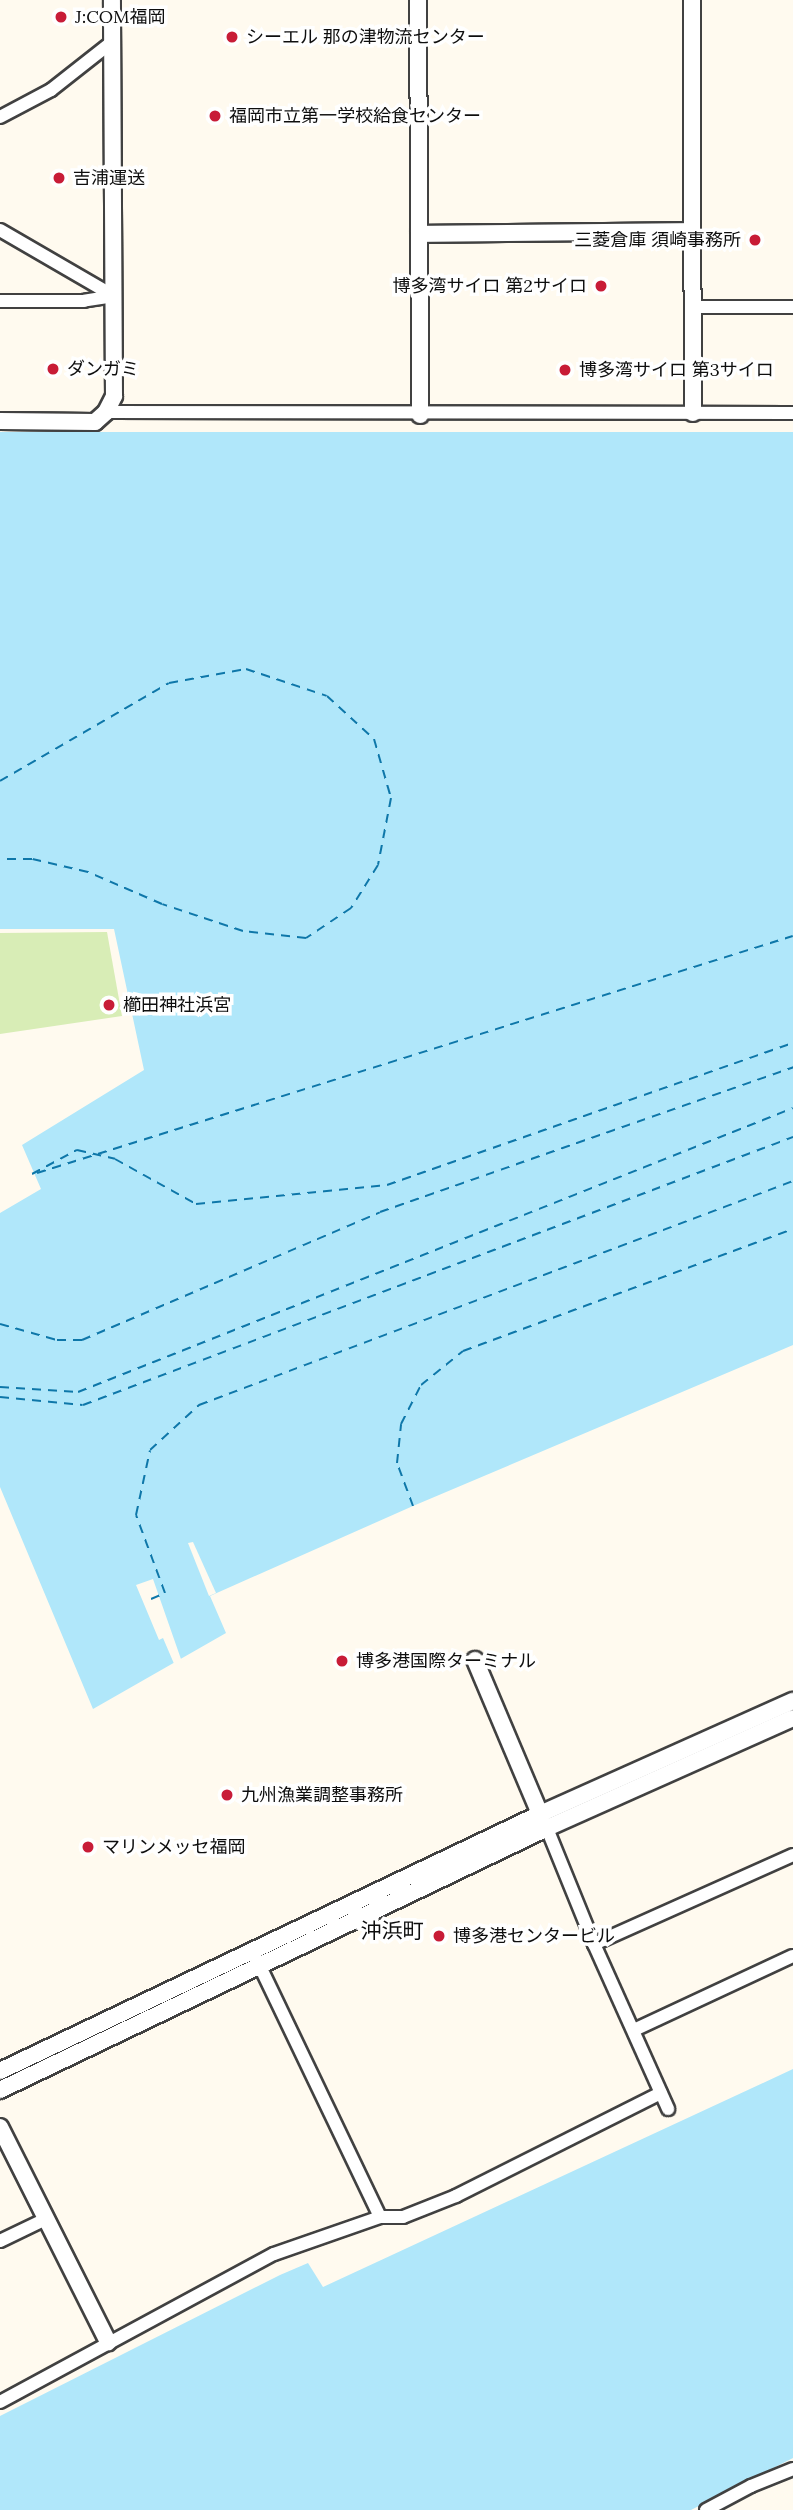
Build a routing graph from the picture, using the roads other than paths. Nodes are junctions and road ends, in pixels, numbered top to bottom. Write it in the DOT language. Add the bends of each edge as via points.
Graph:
graph roads {
  1 [pos="111,0"];
  2 [pos="418,0"];
  3 [pos="692,0"];
  4 [pos="112,41"];
  5 [pos="0,117"];
  6 [pos="0,230"];
  7 [pos="692,231"];
  8 [pos="419,234"];
  9 [pos="114,296"];
  10 [pos="0,302"];
  11 [pos="693,307"];
  12 [pos="793,307"];
  13 [pos="107,412"];
  14 [pos="693,413"];
  15 [pos="793,413"];
  16 [pos="420,415"];
  17 [pos="0,421"];
  18 [pos="475,1661"];
  19 [pos="793,1701"];
  20 [pos="793,1718"];
  21 [pos="544,1821"];
  22 [pos="793,1855"];
  23 [pos="594,1944"];
  24 [pos="254,1950"];
  25 [pos="793,1956"];
  26 [pos="258,1967"];
  27 [pos="635,2030"];
  28 [pos="0,2071"];
  29 [pos="0,2090"];
  30 [pos="661,2093"];
  31 [pos="668,2109"];
  32 [pos="0,2127"];
  33 [pos="380,2217"];
  34 [pos="47,2219"];
  35 [pos="0,2241"];
  36 [pos="108,2342"];
  37 [pos="0,2402"];
  38 [pos="793,2469"];
  39 [pos="706,2510"];
  1 -- 4 [label="street"];
  2 -- 8 [label="street"];
  3 -- 7 [label="street"];
  4 -- 5 [label="street" via="51,90"];
  4 -- 9 [label="street"];
  6 -- 9 [label="street"];
  7 -- 8 [label="street"];
  7 -- 11 [label="street"];
  8 -- 16 [label="street"];
  9 -- 10 [label="street"];
  9 -- 13 [label="street" via="114,396"];
  11 -- 12 [label="street"];
  11 -- 14 [label="street"];
  13 -- 16 [label="street"];
  13 -- 17 [label="street" via="95,422"];
  14 -- 15 [label="street"];
  14 -- 16 [label="street"];
  18 -- 21 [label="street"];
  19 -- 21 [label="street"];
  20 -- 21 [label="street"];
  21 -- 23 [label="street"];
  21 -- 24 [label="street"];
  21 -- 26 [label="street"];
  22 -- 23 [label="street"];
  23 -- 27 [label="street"];
  24 -- 26 [label="street"];
  24 -- 28 [label="street"];
  25 -- 27 [label="street"];
  26 -- 29 [label="street"];
  26 -- 33 [label="street"];
  27 -- 30 [label="street"];
  30 -- 31 [label="street"];
  30 -- 33 [label="street" via="456,2196 402,2217"];
  32 -- 34 [label="street"];
  33 -- 36 [label="street" via="274,2254"];
  34 -- 35 [label="street"];
  34 -- 36 [label="street"];
  36 -- 37 [label="street"];
  38 -- 39 [label="street"];
}
